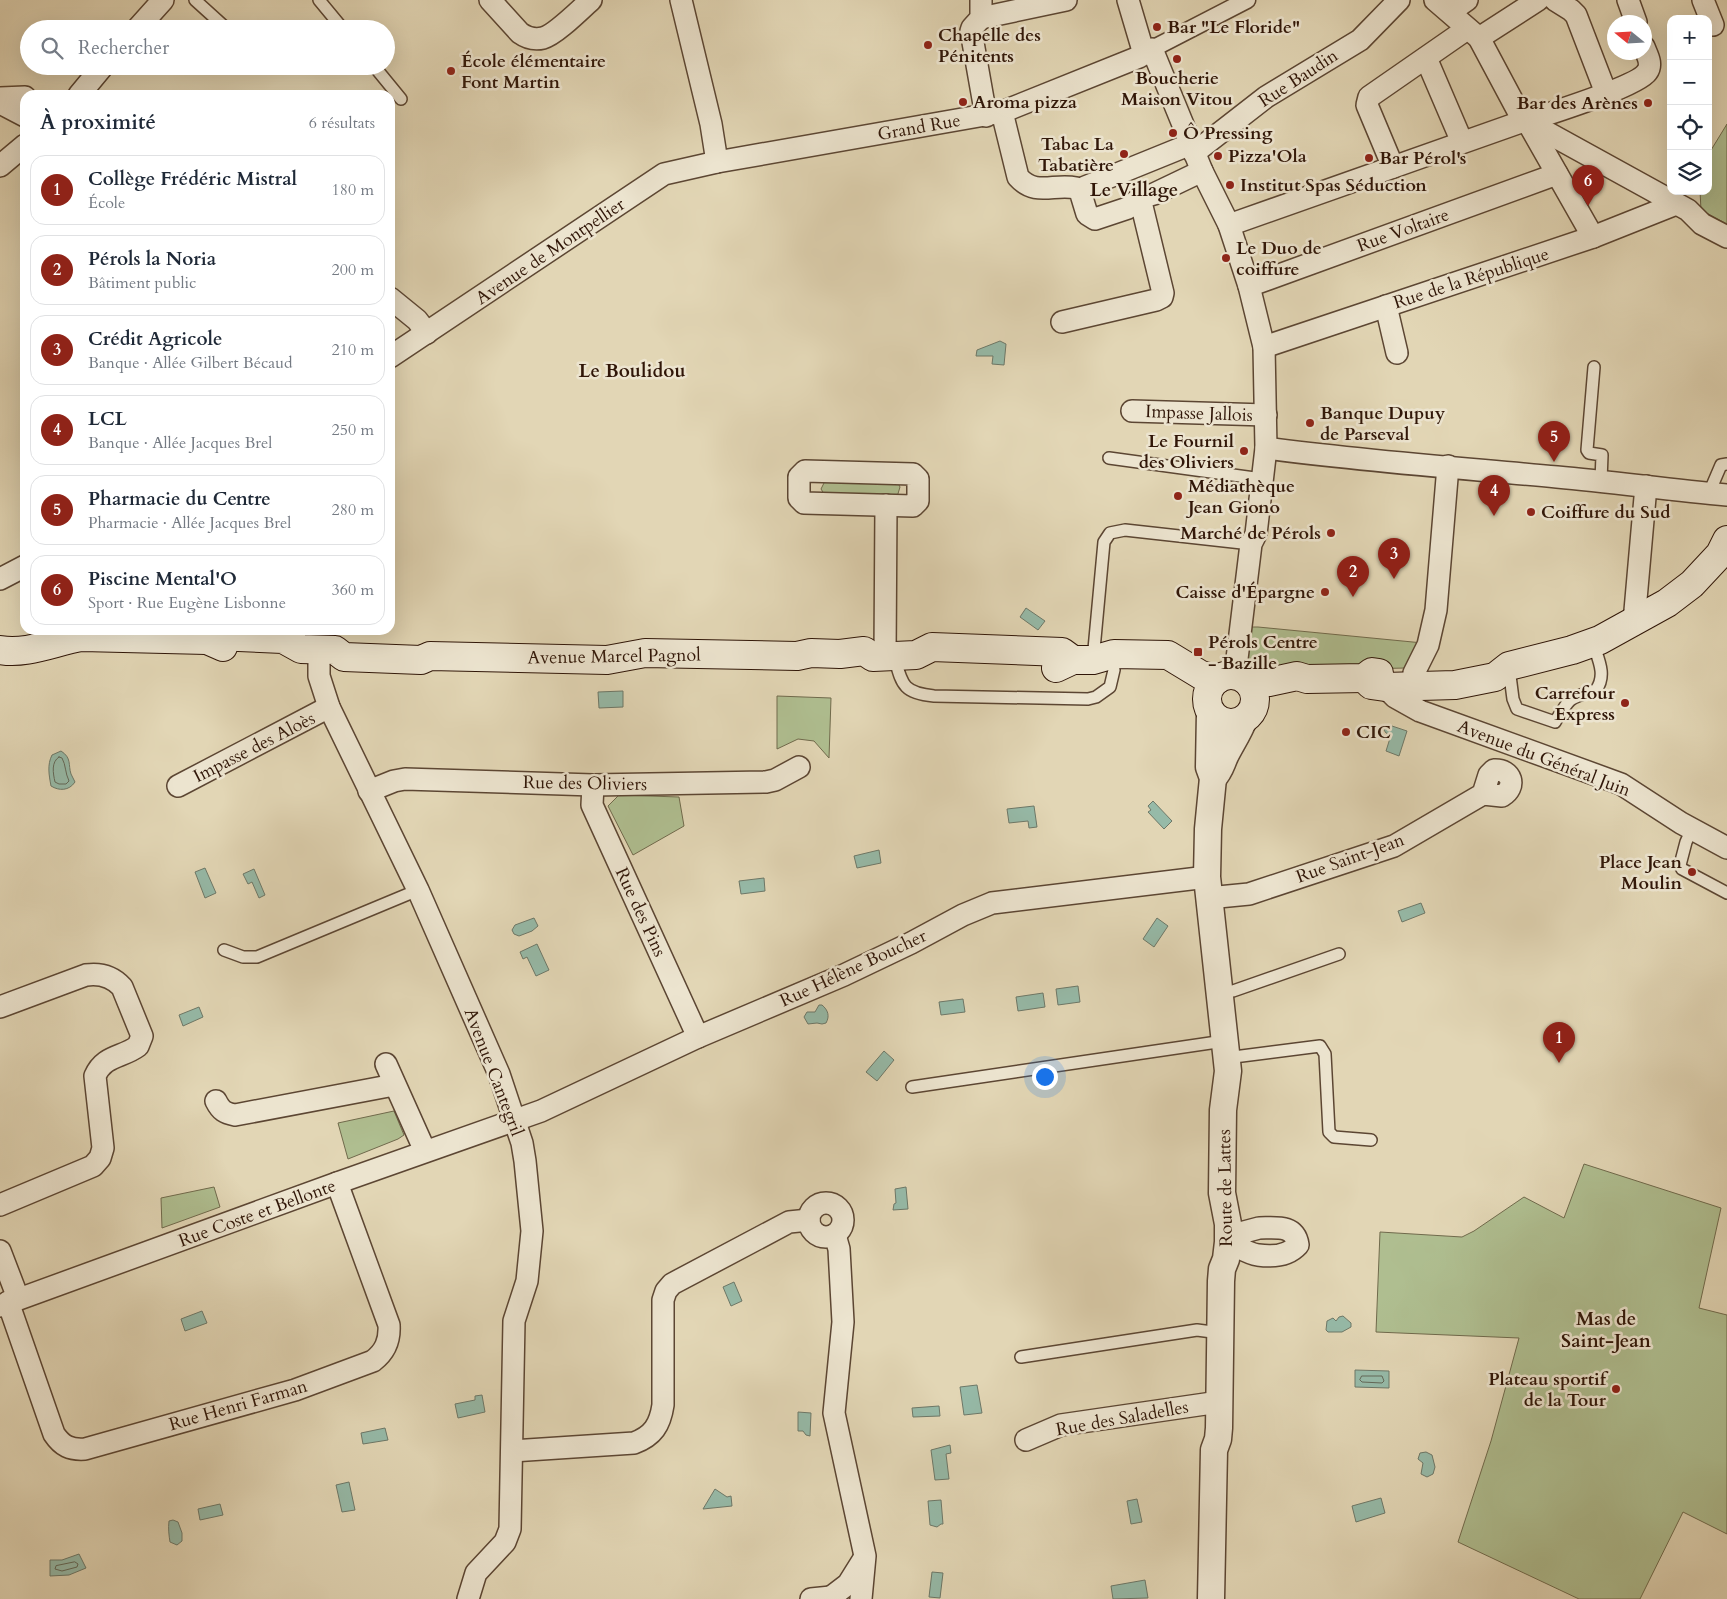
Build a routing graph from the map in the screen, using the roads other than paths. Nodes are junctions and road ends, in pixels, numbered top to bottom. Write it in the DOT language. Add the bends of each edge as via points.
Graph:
graph roads {
  1 [pos="163,0"];
  2 [pos="195,0"];
  3 [pos="319,0"];
  4 [pos="490,0"];
  5 [pos="591,0"];
  6 [pos="682,0"];
  7 [pos="1066,0"];
  8 [pos="1128,0"];
  9 [pos="1247,0"];
  10 [pos="1399,0"];
  11 [pos="1538,0"];
  12 [pos="1554,0"];
  13 [pos="1628,0"];
  14 [pos="1703,0"];
  15 [pos="1451,4"];
  16 [pos="981,9"];
  17 [pos="1633,15"];
  18 [pos="145,20"];
  19 [pos="217,20"];
  20 [pos="336,20"];
  21 [pos="1713,25"];
  22 [pos="1473,33"];
  23 [pos="1148,52"];
  24 [pos="1426,58"];
  25 [pos="1649,60"];
  26 [pos="96,75"];
  27 [pos="381,75"];
  28 [pos="83,90"];
  29 [pos="394,90"];
  30 [pos="395,92"];
  31 [pos="1606,93"];
  32 [pos="20,97"];
  33 [pos="0,98"];
  34 [pos="401,99"];
  35 [pos="0,104"];
  36 [pos="20,114"];
  37 [pos="994,114"];
  38 [pos="1527,121"];
  39 [pos="1462,142"];
  40 [pos="20,149"];
  41 [pos="1196,156"];
  42 [pos="717,162"];
  43 [pos="0,166"];
  44 [pos="1393,167"];
  45 [pos="1557,174"];
  46 [pos="1080,191"];
  47 [pos="1140,198"];
  48 [pos="1676,204"];
  49 [pos="1229,224"];
  50 [pos="1727,237"];
  51 [pos="1592,238"];
  52 [pos="1249,286"];
  53 [pos="395,302"];
  54 [pos="1386,306"];
  55 [pos="1062,322"];
  56 [pos="427,333"];
  57 [pos="1264,348"];
  58 [pos="1397,353"];
  59 [pos="395,354"];
  60 [pos="1594,368"];
  61 [pos="1132,411"];
  62 [pos="1266,415"];
  63 [pos="1266,448"];
  64 [pos="1109,458"];
  65 [pos="1727,464"];
  66 [pos="1448,466"];
  67 [pos="1262,479"];
  68 [pos="1601,481"];
  69 [pos="1646,486"];
  70 [pos="1718,494"];
  71 [pos="886,505"];
  72 [pos="1251,544"];
  73 [pos="1725,549"];
  74 [pos="20,569"];
  75 [pos="0,579"];
  76 [pos="1634,622"];
  77 [pos="1592,642"];
  78 [pos="318,649"];
  79 [pos="0,650"];
  80 [pos="892,656"];
  81 [pos="1093,663"];
  82 [pos="1509,666"];
  83 [pos="1414,673"];
  84 [pos="1375,683"];
  85 [pos="1240,692"];
  86 [pos="329,707"];
  87 [pos="1209,708"];
  88 [pos="799,767"];
  89 [pos="1213,778"];
  90 [pos="593,785"];
  91 [pos="178,786"];
  92 [pos="369,791"];
  93 [pos="1483,794"];
  94 [pos="1692,829"];
  95 [pos="1727,848"];
  96 [pos="1208,888"];
  97 [pos="418,890"];
  98 [pos="1727,893"];
  99 [pos="224,950"];
  100 [pos="1339,954"];
  101 [pos="1220,994"];
  102 [pos="0,1007"];
  103 [pos="698,1037"];
  104 [pos="1225,1049"];
  105 [pos="386,1064"];
  106 [pos="394,1085"];
  107 [pos="912,1088"];
  108 [pos="216,1101"];
  109 [pos="515,1120"];
  110 [pos="1371,1140"];
  111 [pos="425,1152"];
  112 [pos="337,1183"];
  113 [pos="0,1205"];
  114 [pos="809,1220"];
  115 [pos="835,1235"];
  116 [pos="0,1251"];
  117 [pos="9,1302"];
  118 [pos="1220,1333"];
  119 [pos="1021,1356"];
  120 [pos="1219,1402"];
  121 [pos="1026,1440"];
  122 [pos="512,1451"];
  123 [pos="865,1556"];
  124 [pos="826,1598"];
  125 [pos="468,1599"];
  126 [pos="861,1599"];
  127 [pos="1211,1599"];
  1 -- 18 [label="street"];
  2 -- 19 [label="lane"];
  3 -- 20 [label="lane"];
  4 -- 5 [label="street" via="520,33 537,39 549,35"];
  6 -- 42 [label="street"];
  7 -- 16 [label="street"];
  8 -- 23 [label="street"];
  9 -- 23 [label="street, Grand Rue"];
  10 -- 41 [label="street, Rue Baudin" via="1360,40 1266,97"];
  11 -- 22 [label="street"];
  12 -- 31 [label="street" via="1576,15"];
  13 -- 17 [label="street"];
  14 -- 21 [label="street"];
  15 -- 22 [label="street"];
  16 -- 37 [label="street" via="971,31"];
  22 -- 24 [label="street"];
  22 -- 38 [label="street"];
  23 -- 37 [label="street, Grand Rue"];
  23 -- 41 [label="street"];
  24 -- 39 [label="street"];
  24 -- 44 [label="street" via="1369,97 1367,105"];
  25 -- 31 [label="street" via="1649,70 1642,78"];
  26 -- 28 [label="street"];
  27 -- 29 [label="lane"];
  30 -- 34 [label="lane"];
  31 -- 38 [label="street"];
  32 -- 33 [label="street"];
  35 -- 36 [label="street"];
  37 -- 42 [label="street, Grand Rue"];
  37 -- 46 [label="street" via="1018,177 1025,184 1036,188 1071,187"];
  38 -- 39 [label="street"];
  38 -- 45 [label="street"];
  38 -- 48 [label="street"];
  39 -- 44 [label="street"];
  40 -- 43 [label="street"];
  41 -- 46 [label="street"];
  41 -- 47 [label="street" via="1154,194"];
  41 -- 49 [label="street"];
  42 -- 56 [label="street, Avenue de Montpellier" via="664,174"];
  44 -- 49 [label="street"];
  45 -- 51 [label="street"];
  45 -- 52 [label="street, Rue Voltaire"];
  46 -- 47 [label="street" via="1087,214 1095,219 1128,208"];
  47 -- 55 [label="street" via="1162,297"];
  48 -- 50 [label="street" via="1688,210 1702,224"];
  48 -- 51 [label="street, Rue de la République"];
  49 -- 52 [label="street"];
  51 -- 54 [label="street, Rue de la République"];
  52 -- 57 [label="street"];
  53 -- 56 [label="street"];
  54 -- 57 [label="street, Rue de la République"];
  54 -- 58 [label="street"];
  56 -- 59 [label="street, Avenue de Montpellier"];
  57 -- 62 [label="street"];
  60 -- 68 [label="lane" via="1587,450 1602,455"];
  61 -- 62 [label="street, Impasse Jallois"];
  62 -- 63 [label="street"];
  63 -- 66 [label="street"];
  63 -- 67 [label="street"];
  64 -- 67 [label="lane"];
  65 -- 70 [label="lane" via="1721,465"];
  66 -- 68 [label="street"];
  66 -- 83 [label="street" via="1436,610 1428,645"];
  67 -- 72 [label="street" via="1256,534"];
  68 -- 69 [label="street"];
  69 -- 70 [label="street"];
  69 -- 76 [label="street"];
  71 -- 71 [label="street" via="913,506 918,501 918,479 913,474 805,471 799,477 799,498 804,504"];
  71 -- 80 [label="street"];
  72 -- 81 [label="lane" via="1125,530 1110,533 1104,542"];
  72 -- 85 [label="street" via="1240,629"];
  73 -- 76 [label="main road" via="1686,589"];
  74 -- 75 [label="street"];
  76 -- 77 [label="main road"];
  77 -- 82 [label="main road"];
  77 -- 82 [label="lane" via="1601,683 1596,690 1568,701 1555,722 1516,709"];
  78 -- 79 [label="main road, Avenue Marcel Pagnol" via="284,639 215,636 207,640 82,637 20,651"];
  78 -- 80 [label="main road, Avenue Marcel Pagnol" via="344,657 421,660 430,656 607,660 645,652 797,656 826,668 863,664"];
  78 -- 86 [label="street, Avenue Cantegril" via="319,676"];
  80 -- 81 [label="main road, Avenue Marcel Pagnol" via="932,647 1062,652"];
  80 -- 81 [label="lane" via="909,690 934,696 1088,699 1110,687"];
  81 -- 85 [label="main road" via="1114,654 1168,655 1201,675"];
  81 -- 87 [label="main road, Avenue Marcel Pagnol" via="1165,673"];
  82 -- 83 [label="main road" via="1494,664"];
  82 -- 84 [label="main road" via="1495,677 1455,685"];
  83 -- 84 [label="main road" via="1372,672"];
  84 -- 85 [label="main road" via="1307,679 1297,686"];
  84 -- 94 [label="street, Avenue du Général Juin" via="1420,711 1621,784"];
  85 -- 87 [label="main road" via="1209,690"];
  85 -- 87 [label="main road, Avenue Marcel Pagnol" via="1230,723 1216,717"];
  85 -- 89 [label="street" via="1239,732"];
  86 -- 91 [label="street, Impasse des Aloès"];
  86 -- 92 [label="street, Avenue Cantegril"];
  87 -- 89 [label="street" via="1209,766"];
  88 -- 90 [label="street, Rue des Oliviers" via="766,782"];
  89 -- 96 [label="street, Route de Lattes" via="1208,829"];
  90 -- 92 [label="street, Rue des Oliviers" via="405,779"];
  90 -- 103 [label="street, Rue des Pins" via="592,805"];
  92 -- 97 [label="street, Avenue Cantegril"];
  93 -- 96 [label="street, Rue Saint-Jean" via="1394,846 1249,894"];
  94 -- 95 [label="street, Avenue du Général Juin"];
  94 -- 98 [label="lane" via="1680,865 1682,869"];
  96 -- 101 [label="street, Route de Lattes"];
  96 -- 103 [label="street, Rue Hélène Boucher" via="992,903 844,975"];
  97 -- 99 [label="lane" via="257,957 243,957"];
  97 -- 109 [label="street, Avenue Cantegril"];
  100 -- 101 [label="lane"];
  101 -- 104 [label="street, Route de Lattes"];
  102 -- 113 [label="street" via="95,974 106,976 122,987 142,1032 141,1041 134,1049 104,1063 95,1076 103,1148 96,1163"];
  103 -- 109 [label="street, Rue Hélène Boucher" via="541,1111"];
  104 -- 107 [label="lane"];
  104 -- 110 [label="lane" via="1320,1046 1326,1054 1330,1132 1334,1137"];
  104 -- 118 [label="street, Route de Lattes" via="1228,1070 1223,1110 1222,1193 1228,1242 1222,1270"];
  105 -- 106 [label="street"];
  106 -- 108 [label="street" via="235,1115 225,1113"];
  106 -- 111 [label="street"];
  109 -- 111 [label="street, Rue Coste et Bellonte"];
  109 -- 122 [label="street, Avenue Cantegril" via="525,1161 532,1231 527,1281 514,1321"];
  111 -- 112 [label="street, Rue Coste et Bellonte"];
  112 -- 117 [label="street, Rue Coste et Bellonte"];
  112 -- 117 [label="street, Rue Henri Farman" via="390,1325 390,1334 387,1346 373,1361 296,1390 85,1449 68,1448 54,1434"];
  114 -- 115 [label="street" via="814,1233 821,1237"];
  114 -- 115 [label="street" via="816,1206 834,1196 843,1214 841,1230"];
  114 -- 122 [label="street" via="789,1222 666,1290 661,1419 644,1439 634,1443"];
  115 -- 123 [label="street" via="839,1249 843,1322 834,1413"];
  116 -- 117 [label="street, Rue Henri Farman"];
  118 -- 119 [label="lane" via="1197,1330"];
  118 -- 120 [label="street, Route de Lattes"];
  120 -- 121 [label="street, Rue des Saladelles" via="1061,1425"];
  120 -- 127 [label="street, Route de Lattes" via="1220,1428 1214,1450"];
  122 -- 125 [label="street, Avenue Cantegril" via="510,1528 505,1542 476,1572"];
  123 -- 124 [label="street" via="848,1584"];
  123 -- 126 [label="street"];
}
